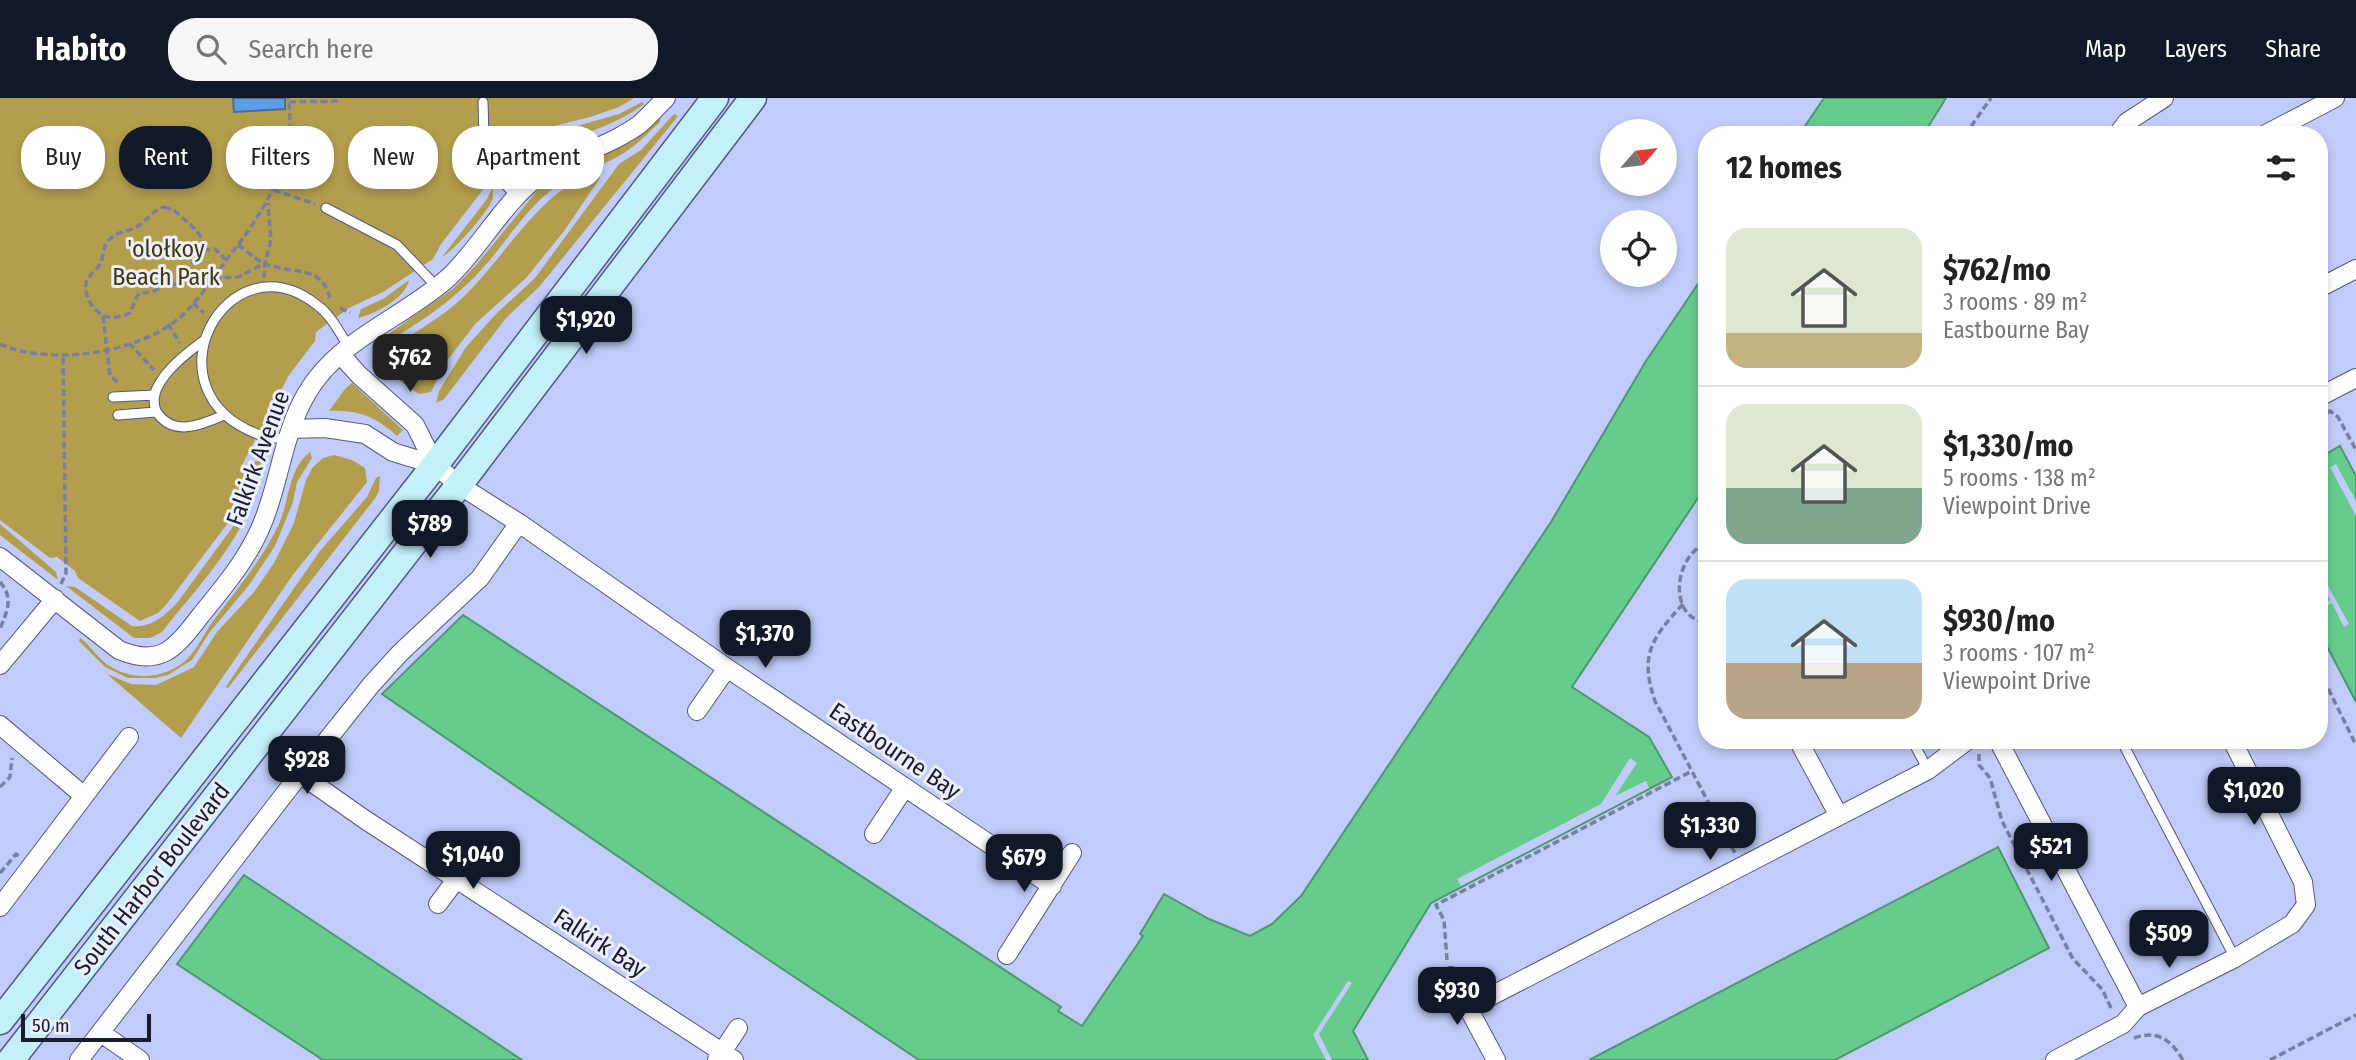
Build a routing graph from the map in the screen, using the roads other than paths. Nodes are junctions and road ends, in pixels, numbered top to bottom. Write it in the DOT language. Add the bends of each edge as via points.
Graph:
graph roads {
  1 [pos="666,98"];
  2 [pos="715,98"];
  3 [pos="754,98"];
  4 [pos="2164,98"];
  5 [pos="2335,98"];
  6 [pos="483,102"];
  7 [pos="2124,126"];
  8 [pos="2281,126"];
  9 [pos="518,197"];
  10 [pos="327,208"];
  11 [pos="2356,269"];
  12 [pos="2328,281"];
  13 [pos="437,287"];
  14 [pos="203,341"];
  15 [pos="345,351"];
  16 [pos="2356,378"];
  17 [pos="2328,392"];
  18 [pos="155,395"];
  19 [pos="113,397"];
  20 [pos="156,412"];
  21 [pos="118,415"];
  22 [pos="224,415"];
  23 [pos="289,434"];
  24 [pos="435,465"];
  25 [pos="459,485"];
  26 [pos="519,523"];
  27 [pos="0,557"];
  28 [pos="55,599"];
  29 [pos="0,665"];
  30 [pos="727,668"];
  31 [pos="697,711"];
  32 [pos="0,725"];
  33 [pos="128,737"];
  34 [pos="1803,749"];
  35 [pos="1917,749"];
  36 [pos="1967,749"];
  37 [pos="2003,749"];
  38 [pos="2126,749"];
  39 [pos="2236,749"];
  40 [pos="1928,770"];
  41 [pos="300,774"];
  42 [pos="905,787"];
  43 [pos="84,796"];
  44 [pos="1839,816"];
  45 [pos="874,834"];
  46 [pos="1072,853"];
  47 [pos="475,854"];
  48 [pos="458,879"];
  49 [pos="1052,886"];
  50 [pos="438,904"];
  51 [pos="0,906"];
  52 [pos="1007,954"];
  53 [pos="2235,958"];
  54 [pos="1451,976"];
  55 [pos="2138,1007"];
  56 [pos="1468,1008"];
  57 [pos="0,1021"];
  58 [pos="738,1028"];
  59 [pos="100,1033"];
  60 [pos="725,1057"];
  61 [pos="11,1060"];
  62 [pos="79,1060"];
  63 [pos="140,1060"];
  64 [pos="1496,1060"];
  65 [pos="2055,1060"];
  1 -- 9 [label="street, Falkirk Avenue" via="640,123 538,177"];
  2 -- 24 [label="main road, South Harbor Boulevard"];
  3 -- 25 [label="main road, South Harbor Boulevard"];
  4 -- 7 [label="street"];
  5 -- 8 [label="street"];
  6 -- 9 [label="lane" via="490,167"];
  9 -- 13 [label="street, Falkirk Avenue"];
  10 -- 13 [label="lane" via="397,245"];
  11 -- 12 [label="street"];
  13 -- 15 [label="street, Falkirk Avenue"];
  14 -- 15 [label="lane" via="227,304 246,292 284,288 319,306 335,324"];
  14 -- 18 [label="lane" via="170,369"];
  14 -- 22 [label="lane" via="201,361 207,387"];
  15 -- 23 [label="street, Falkirk Avenue" via="322,370"];
  15 -- 24 [label="street, Eastbourne Bay" via="359,375 415,425"];
  16 -- 17 [label="street"];
  18 -- 19 [label="lane"];
  18 -- 20 [label="lane"];
  20 -- 21 [label="lane"];
  20 -- 22 [label="lane" via="175,426 190,427"];
  22 -- 23 [label="lane" via="261,435"];
  23 -- 24 [label="street, Eastbourne Bay" via="325,428 365,433 393,452"];
  23 -- 28 [label="street, Falkirk Avenue" via="268,511 249,552 168,652 151,658 119,650"];
  24 -- 25 [label="street, Eastbourne Bay"];
  24 -- 57 [label="main road, South Harbor Boulevard"];
  25 -- 26 [label="street, Eastbourne Bay"];
  25 -- 61 [label="main road, South Harbor Boulevard"];
  26 -- 30 [label="street, Eastbourne Bay"];
  26 -- 41 [label="street" via="480,578 393,661"];
  27 -- 28 [label="street, Falkirk Avenue"];
  28 -- 29 [label="street"];
  30 -- 31 [label="street"];
  30 -- 42 [label="street, Eastbourne Bay"];
  32 -- 43 [label="street"];
  33 -- 43 [label="street"];
  34 -- 44 [label="street"];
  35 -- 40 [label="lane"];
  36 -- 40 [label="street"];
  37 -- 55 [label="street"];
  38 -- 53 [label="lane"];
  39 -- 53 [label="street" via="2303,882 2306,905 2292,924"];
  40 -- 44 [label="street"];
  41 -- 48 [label="street, Falkirk Bay"];
  41 -- 59 [label="street"];
  42 -- 45 [label="street"];
  42 -- 49 [label="street, Eastbourne Bay"];
  43 -- 51 [label="street"];
  44 -- 56 [label="street"];
  46 -- 49 [label="street"];
  47 -- 48 [label="street"];
  48 -- 50 [label="street"];
  48 -- 60 [label="street, Falkirk Bay"];
  49 -- 52 [label="street"];
  53 -- 55 [label="street"];
  54 -- 56 [label="street"];
  55 -- 65 [label="street" via="2123,1024"];
  56 -- 64 [label="street"];
  58 -- 60 [label="street"];
  59 -- 62 [label="street"];
  59 -- 63 [label="street"];
}
